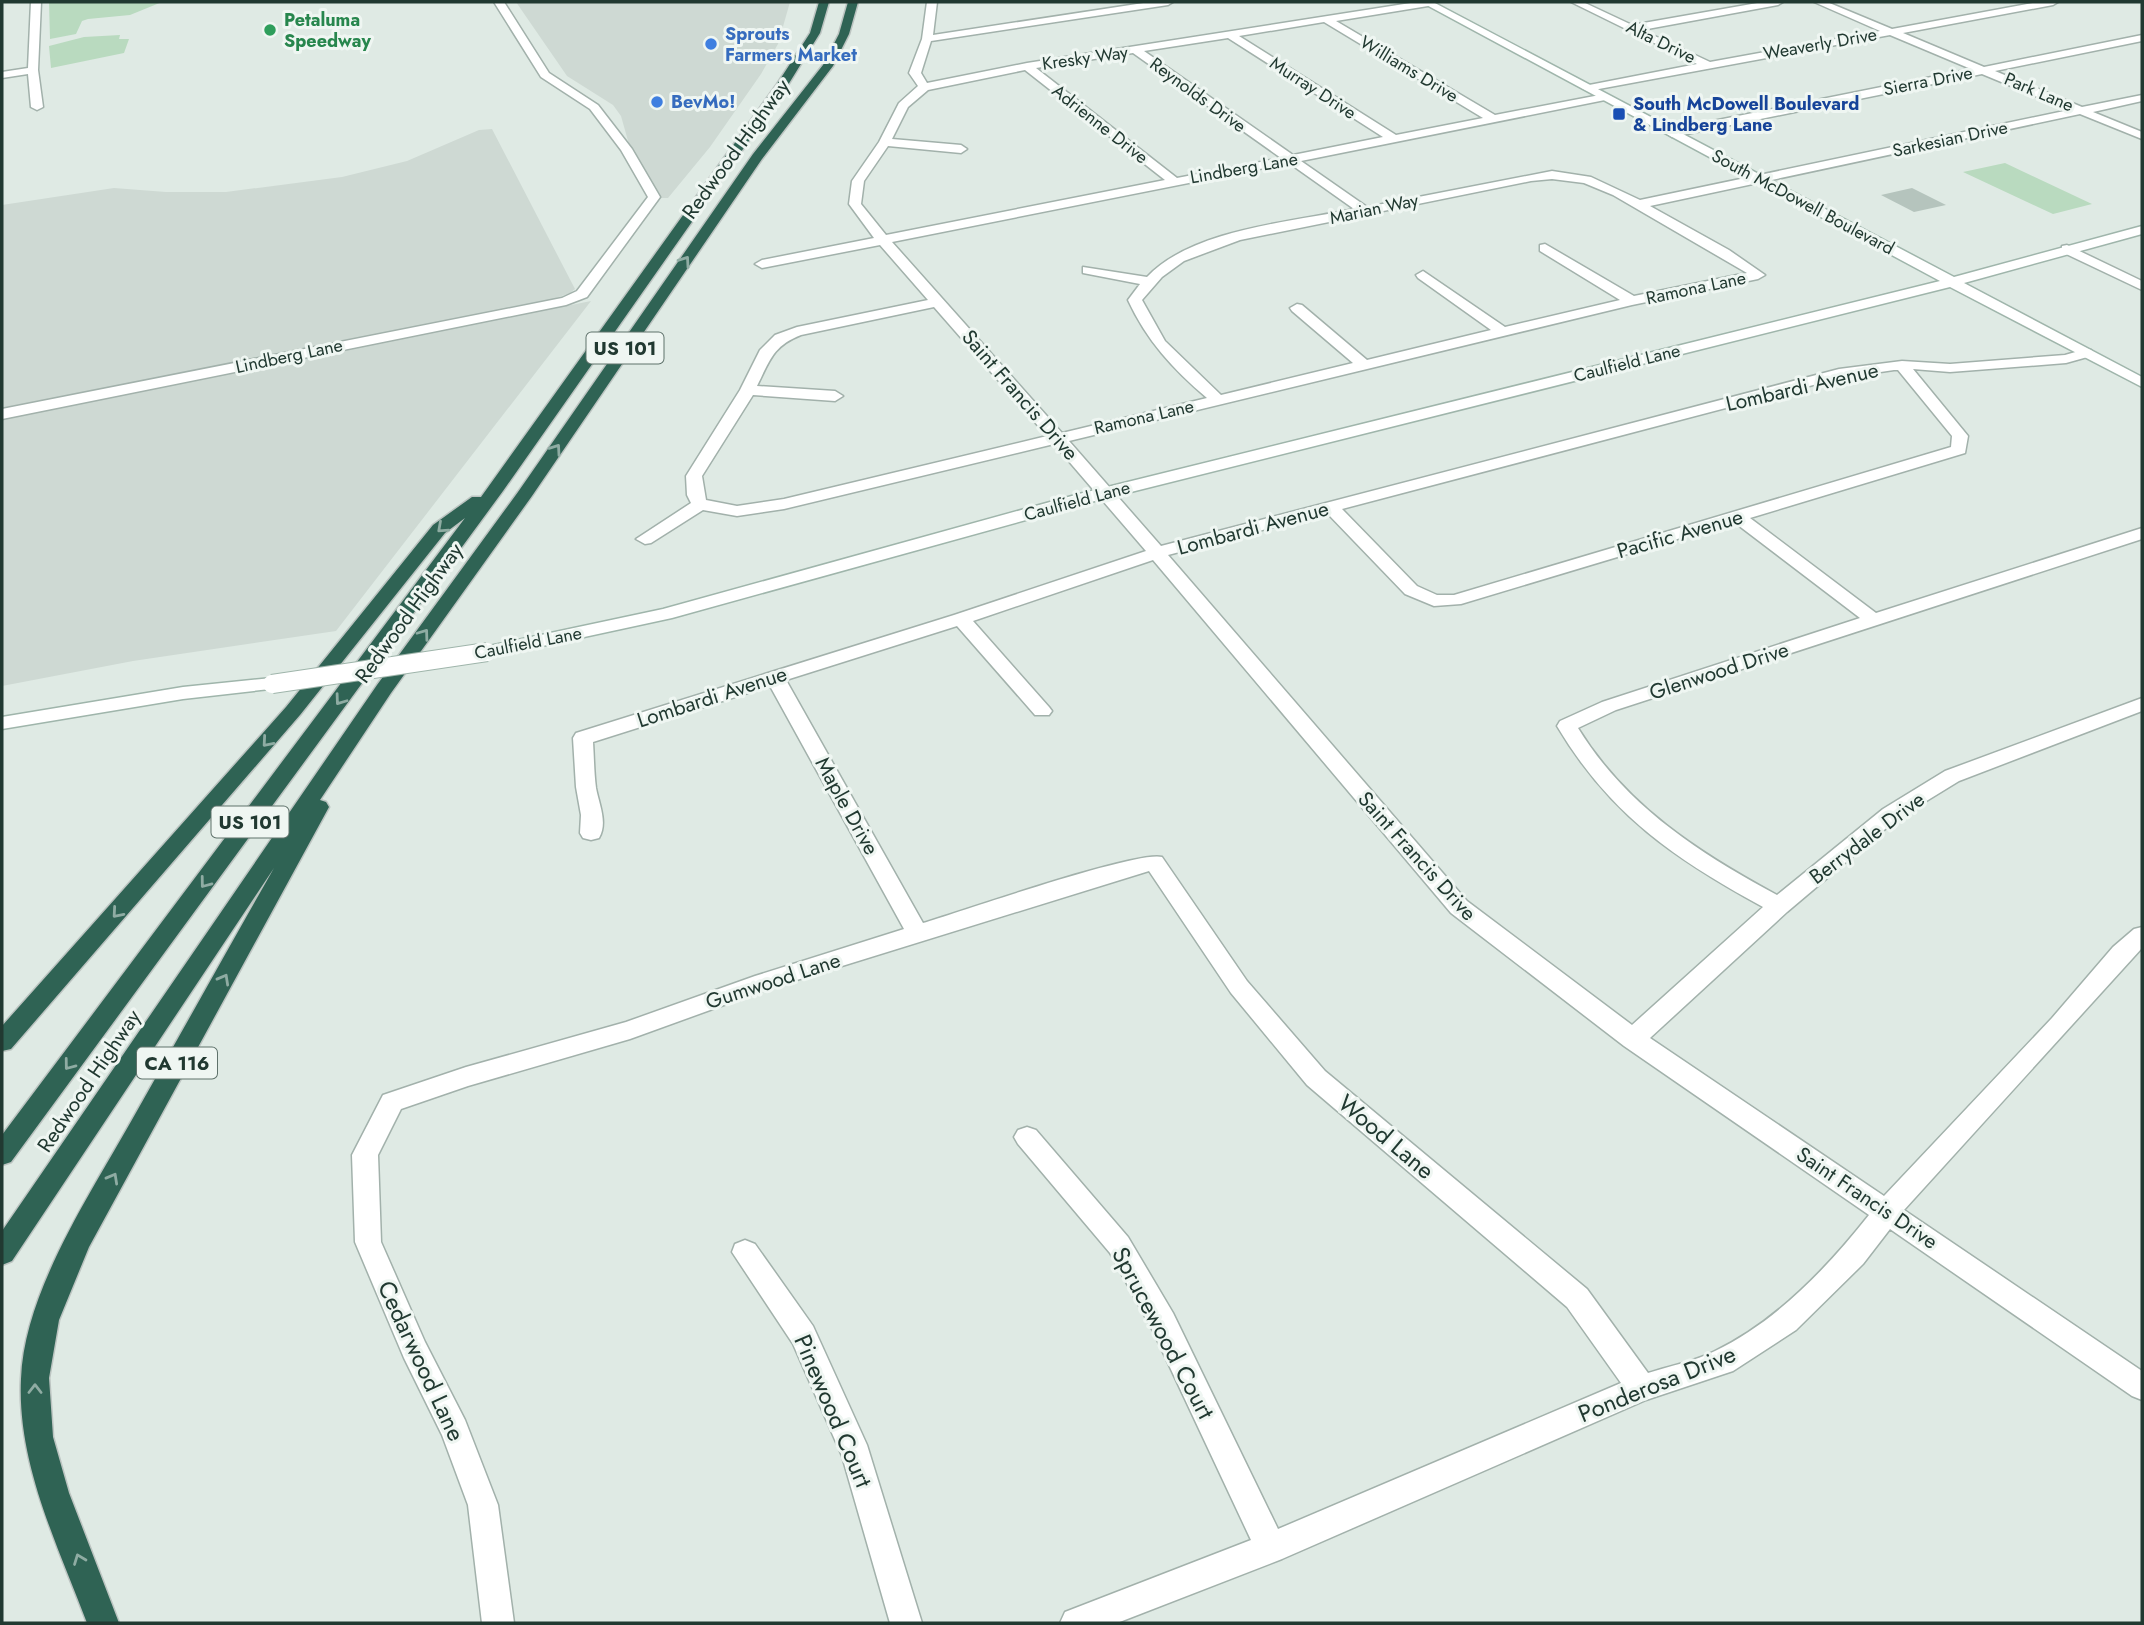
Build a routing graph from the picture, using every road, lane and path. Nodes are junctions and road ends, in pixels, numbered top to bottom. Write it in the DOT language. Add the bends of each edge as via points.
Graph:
graph roads {
  1 [pos="36,2"];
  2 [pos="499,2"];
  3 [pos="824,2"];
  4 [pos="853,2"];
  5 [pos="932,2"];
  6 [pos="1168,2"];
  7 [pos="1427,2"];
  8 [pos="1576,2"];
  9 [pos="1778,2"];
  10 [pos="1819,2"];
  11 [pos="2053,2"];
  12 [pos="1326,19"];
  13 [pos="1633,29"];
  14 [pos="1891,32"];
  15 [pos="1232,36"];
  16 [pos="928,38"];
  17 [pos="2142,38"];
  18 [pos="1137,51"];
  19 [pos="1707,65"];
  20 [pos="1027,66"];
  21 [pos="1984,69"];
  22 [pos="33,70"];
  23 [pos="2,75"];
  24 [pos="924,86"];
  25 [pos="1588,88"];
  26 [pos="1605,97"];
  27 [pos="2142,98"];
  28 [pos="37,107"];
  29 [pos="2083,111"];
  30 [pos="1493,119"];
  31 [pos="1672,133"];
  32 [pos="2142,136"];
  33 [pos="1394,139"];
  34 [pos="885,142"];
  35 [pos="961,149"];
  36 [pos="1290,160"];
  37 [pos="1757,178"];
  38 [pos="1173,181"];
  39 [pos="1639,204"];
  40 [pos="1363,210"];
  41 [pos="2142,230"];
  42 [pos="882,239"];
  43 [pos="1545,248"];
  44 [pos="2067,248"];
  45 [pos="762,264"];
  46 [pos="1088,270"];
  47 [pos="1423,275"];
  48 [pos="1148,281"];
  49 [pos="1952,282"];
  50 [pos="2142,286"];
  51 [pos="1632,301"];
  52 [pos="938,302"];
  53 [pos="1297,308"];
  54 [pos="1503,332"];
  55 [pos="2081,350"];
  56 [pos="1902,365"];
  57 [pos="1365,366"];
  58 [pos="2142,383"];
  59 [pos="748,390"];
  60 [pos="835,396"];
  61 [pos="1218,400"];
  62 [pos="2,414"];
  63 [pos="1058,437"];
  64 [pos="496,487"];
  65 [pos="1107,492"];
  66 [pos="700,504"];
  67 [pos="1330,507"];
  68 [pos="1738,517"];
  69 [pos="2142,533"];
  70 [pos="645,539"];
  71 [pos="1156,553"];
  72 [pos="961,619"];
  73 [pos="1875,621"];
  74 [pos="775,677"];
  75 [pos="384,689"];
  76 [pos="2142,704"];
  77 [pos="1042,711"];
  78 [pos="2,723"];
  79 [pos="591,832"];
  80 [pos="1154,862"];
  81 [pos="1779,906"];
  82 [pos="919,934"];
  83 [pos="2142,935"];
  84 [pos="1633,1039"];
  85 [pos="2,1042"];
  86 [pos="392,1102"];
  87 [pos="1027,1137"];
  88 [pos="2,1154"];
  89 [pos="1888,1212"];
  90 [pos="745,1252"];
  91 [pos="2,1253"];
  92 [pos="2142,1387"];
  93 [pos="1642,1388"];
  94 [pos="1271,1548"];
  95 [pos="103,1623"];
  96 [pos="498,1623"];
  97 [pos="906,1623"];
  98 [pos="1076,1623"];
  1 -- 22 [label="street"];
  2 -- 62 [label="street, Lindberg Lane" via="545,75 594,107 654,197 582,294"];
  3 -- 64 [label="highway, Redwood Highway / US 101" via="815,33 782,85"];
  75 -- 4 [label="highway, Redwood Highway / US 101, one-way" via="524,496 757,157 828,66"];
  5 -- 16 [label="street"];
  6 -- 16 [label="street"];
  7 -- 12 [label="street, Kresky Way"];
  7 -- 25 [label="street, South McDowell Boulevard"];
  8 -- 13 [label="street, Alta Drive"];
  9 -- 13 [label="street"];
  10 -- 14 [label="street, Park Lane"];
  11 -- 14 [label="street, Weaverly Drive"];
  12 -- 15 [label="street, Kresky Way"];
  12 -- 30 [label="street, Williams Drive"];
  13 -- 19 [label="street, Alta Drive"];
  14 -- 19 [label="street, Weaverly Drive"];
  14 -- 21 [label="street, Park Lane"];
  15 -- 18 [label="street, Kresky Way"];
  15 -- 33 [label="street, Murray Drive"];
  16 -- 24 [label="street" via="915,73"];
  17 -- 21 [label="street, Sierra Drive"];
  18 -- 20 [label="street, Kresky Way"];
  18 -- 36 [label="street, Reynolds Drive"];
  19 -- 25 [label="street, Weaverly Drive"];
  20 -- 24 [label="street, Kresky Way"];
  20 -- 38 [label="street, Adrienne Drive"];
  21 -- 29 [label="street, Park Lane"];
  21 -- 31 [label="street, Sierra Drive"];
  22 -- 23 [label="street"];
  22 -- 28 [label="street"];
  24 -- 34 [label="street" via="903,105"];
  25 -- 26 [label="street, South McDowell Boulevard"];
  26 -- 30 [label="street, Lindberg Lane"];
  26 -- 31 [label="street, South McDowell Boulevard"];
  27 -- 29 [label="street, Sarkesian Drive"];
  29 -- 32 [label="street, Park Lane"];
  29 -- 37 [label="street, Sarkesian Drive"];
  30 -- 33 [label="street, Lindberg Lane"];
  31 -- 37 [label="street, South McDowell Boulevard"];
  33 -- 36 [label="street, Lindberg Lane"];
  34 -- 35 [label="street"];
  34 -- 42 [label="street" via="858,181 855,204"];
  36 -- 38 [label="street, Lindberg Lane"];
  36 -- 40 [label="street, Reynolds Drive"];
  37 -- 39 [label="street"];
  37 -- 49 [label="street, South McDowell Boulevard"];
  38 -- 42 [label="street, Lindberg Lane"];
  39 -- 40 [label="street, Marian Way" via="1595,180 1551,174"];
  39 -- 51 [label="street, Ramona Lane" via="1758,275"];
  40 -- 48 [label="street, Marian Way" via="1189,252"];
  41 -- 44 [label="street, Caulfield Lane"];
  42 -- 45 [label="street, Lindberg Lane"];
  42 -- 52 [label="street, Saint Francis Drive"];
  43 -- 51 [label="street"];
  44 -- 49 [label="street, Caulfield Lane"];
  44 -- 50 [label="street"];
  46 -- 48 [label="street"];
  47 -- 54 [label="street"];
  48 -- 61 [label="street" via="1135,300 1147,328 1168,358"];
  49 -- 55 [label="street, South McDowell Boulevard"];
  49 -- 65 [label="street, Caulfield Lane"];
  51 -- 54 [label="street, Ramona Lane"];
  52 -- 59 [label="street" via="780,338 767,350"];
  52 -- 63 [label="street, Saint Francis Drive"];
  53 -- 57 [label="street"];
  54 -- 57 [label="street, Ramona Lane"];
  55 -- 56 [label="street, Lombardi Avenue" via="2066,359 1950,368"];
  55 -- 58 [label="street, South McDowell Boulevard"];
  56 -- 67 [label="street, Lombardi Avenue" via="1839,374"];
  56 -- 68 [label="street, Pacific Avenue" via="1960,436 1959,450"];
  57 -- 61 [label="street, Ramona Lane"];
  59 -- 60 [label="street"];
  59 -- 66 [label="street" via="694,476"];
  61 -- 63 [label="street, Ramona Lane"];
  63 -- 65 [label="street, Saint Francis Drive"];
  63 -- 66 [label="street, Ramona Lane" via="784,504 737,511"];
  64 -- 85 [label="highway, one-way" via="439,529 302,701"];
  64 -- 88 [label="highway, Redwood Highway / US 101, one-way"];
  65 -- 71 [label="street, Saint Francis Drive"];
  65 -- 78 [label="street, Caulfield Lane, bridge" via="666,614 487,652"];
  66 -- 70 [label="street"];
  67 -- 68 [label="street, Pacific Avenue" via="1411,590 1434,601 1455,600"];
  67 -- 71 [label="street, Lombardi Avenue"];
  68 -- 73 [label="street"];
  69 -- 73 [label="street, Glenwood Drive"];
  71 -- 72 [label="street, Lombardi Avenue"];
  71 -- 84 [label="street, Saint Francis Drive" via="1459,907"];
  72 -- 74 [label="street, Lombardi Avenue"];
  72 -- 77 [label="street"];
  73 -- 81 [label="street, Glenwood Drive" via="1609,706 1567,726 1581,753 1632,808 1702,863"];
  74 -- 79 [label="street, Lombardi Avenue" via="583,738"];
  74 -- 82 [label="street, Maple Drive"];
  75 -- 91 [label="highway, Redwood Highway / US 101"];
  95 -- 75 [label="highway, CA 116, one-way" via="38,1437 35,1378 45,1320 77,1243"];
  76 -- 81 [label="street, Berrydale Drive" via="1952,776 1890,814"];
  80 -- 82 [label="street, Gumwood Lane"];
  80 -- 93 [label="street, Wood Lane" via="1238,987 1316,1078 1577,1298"];
  81 -- 84 [label="street, Berrydale Drive"];
  82 -- 86 [label="street, Gumwood Lane" via="763,982 630,1030"];
  83 -- 89 [label="street, Ponderosa Drive"];
  84 -- 89 [label="street, Saint Francis Drive"];
  86 -- 96 [label="street, Cedarwood Lane" via="365,1155 368,1242 455,1430 483,1505"];
  87 -- 94 [label="street, Sprucewood Court" via="1119,1245 1163,1322"];
  89 -- 92 [label="street, Saint Francis Drive"];
  89 -- 93 [label="street, Ponderosa Drive" via="1853,1256 1786,1321 1723,1362"];
  90 -- 97 [label="street, Pinewood Court" via="803,1335 858,1455"];
  93 -- 94 [label="street, Ponderosa Drive"];
  94 -- 98 [label="street, Ponderosa Drive"];
}
